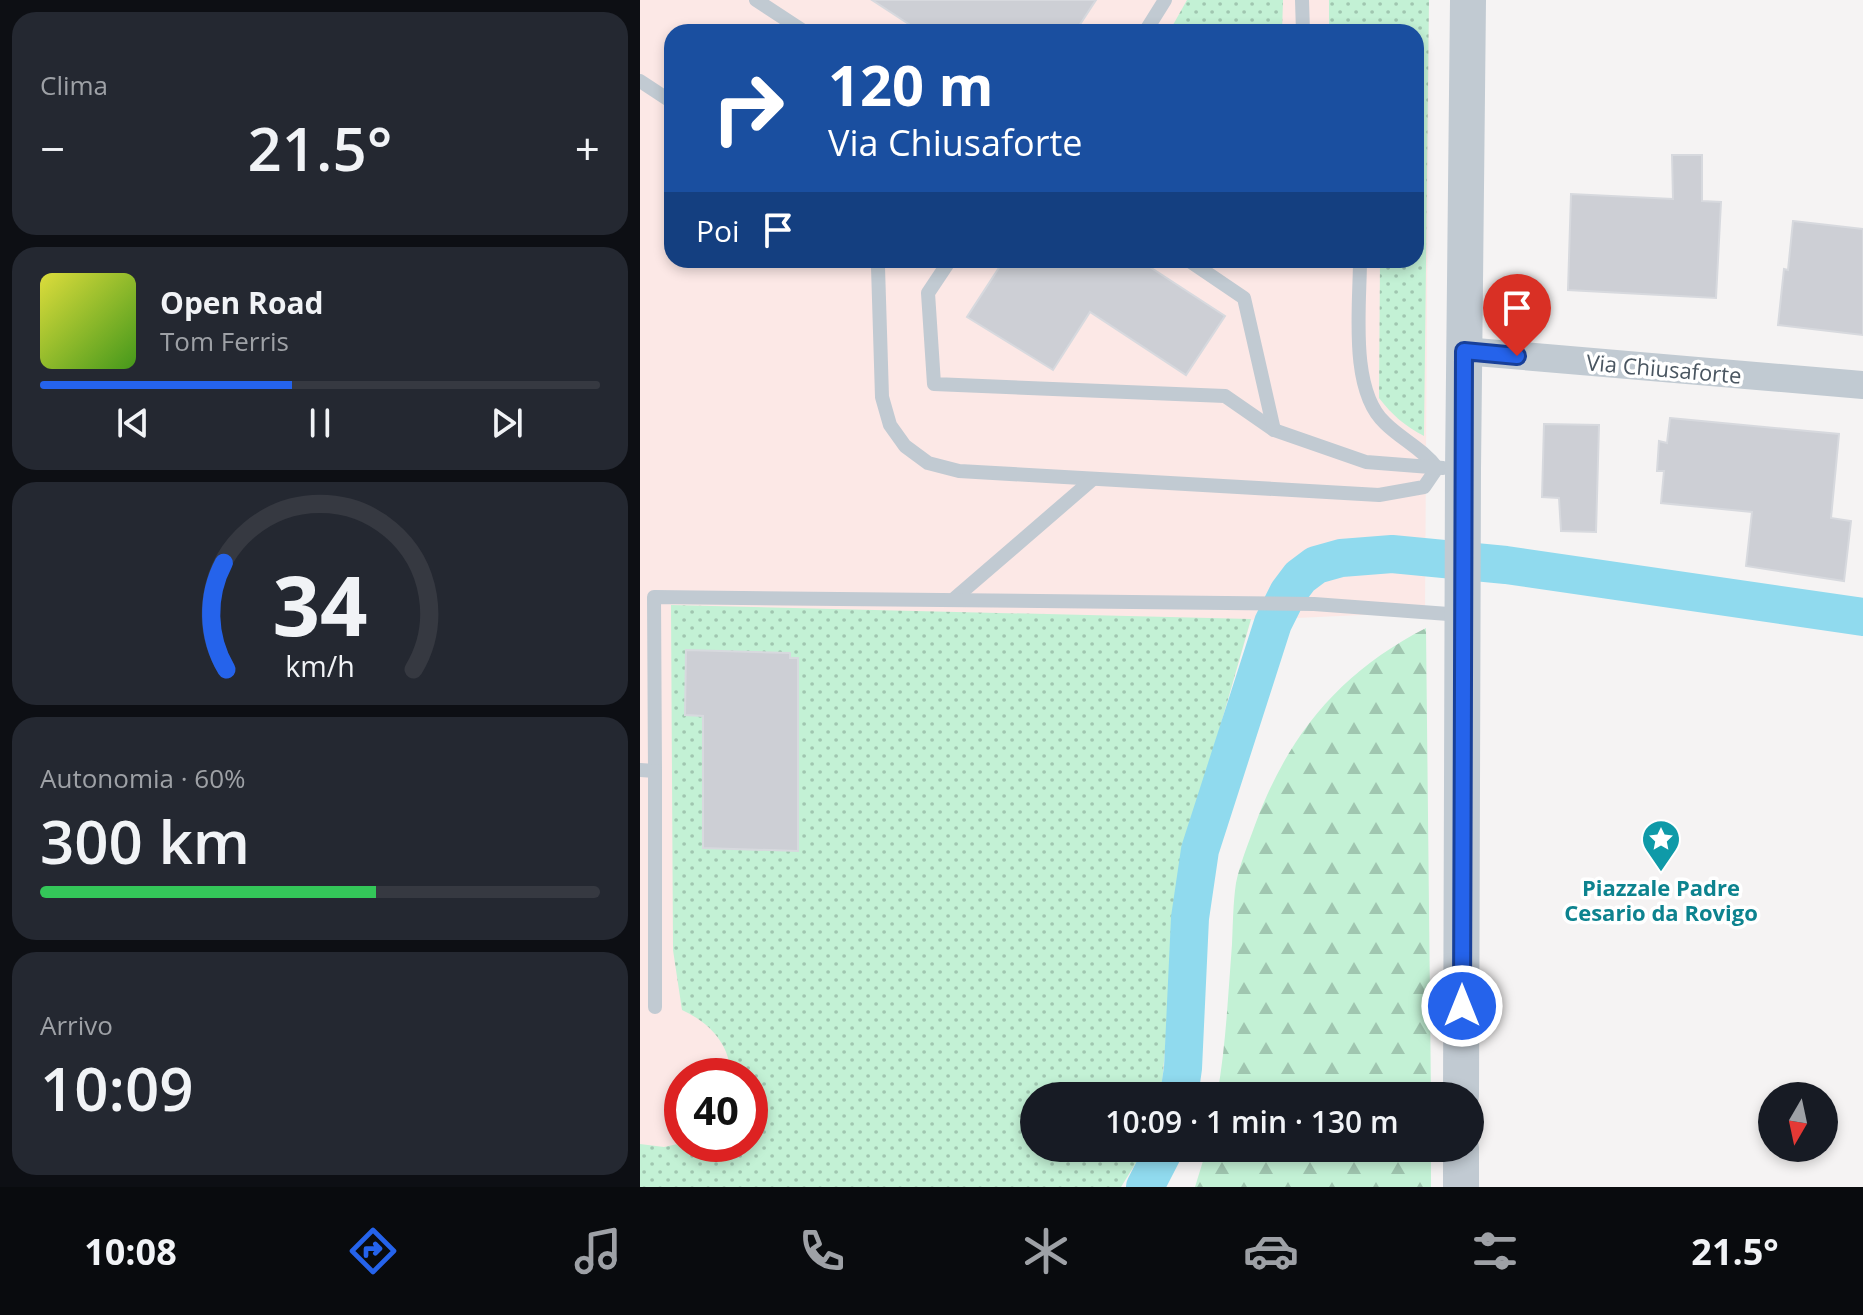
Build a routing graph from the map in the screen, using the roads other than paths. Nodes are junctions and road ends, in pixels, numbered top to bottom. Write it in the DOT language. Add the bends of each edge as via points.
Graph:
graph roads {
  1 [pos="756,0"];
  2 [pos="1165,0"];
  3 [pos="1302,0"];
  4 [pos="1468,0"];
  5 [pos="793,24"];
  6 [pos="1150,24"];
  7 [pos="1303,24"];
  8 [pos="640,81"];
  9 [pos="664,97"];
  10 [pos="878,268"];
  11 [pos="945,268"];
  12 [pos="1200,268"];
  13 [pos="1360,268"];
  14 [pos="1464,351"];
  15 [pos="1863,385"];
  16 [pos="1274,430"];
  17 [pos="1450,469"];
  18 [pos="1093,479"];
  19 [pos="955,598"];
  20 [pos="1463,602"];
  21 [pos="647,771"];
  22 [pos="655,1007"];
  23 [pos="1461,1082"];
  24 [pos="1461,1162"];
  25 [pos="1461,1187"];
  1 -- 5 [label="lane"];
  2 -- 6 [label="lane"];
  3 -- 7 [label="lane"];
  4 -- 14 [label="street"];
  8 -- 9 [label="lane"];
  10 -- 18 [label="lane" via="882,397 890,425 905,446 928,463 959,471"];
  11 -- 16 [label="lane" via="928,293 934,384 1225,396"];
  12 -- 16 [label="lane" via="1244,298"];
  13 -- 17 [label="lane" via="1359,362 1365,390 1383,422"];
  14 -- 15 [label="street, Via Chiusaforte"];
  14 -- 17 [label="street"];
  16 -- 17 [label="lane" via="1366,462"];
  17 -- 18 [label="lane" via="1424,487 1379,495"];
  17 -- 20 [label="street" via="1463,546"];
  18 -- 19 [label="lane"];
  19 -- 20 [label="lane"];
  19 -- 21 [label="lane" via="654,597"];
  20 -- 23 [label="street"];
  21 -- 22 [label="lane"];
  24 -- 25 [label="street"];
}
